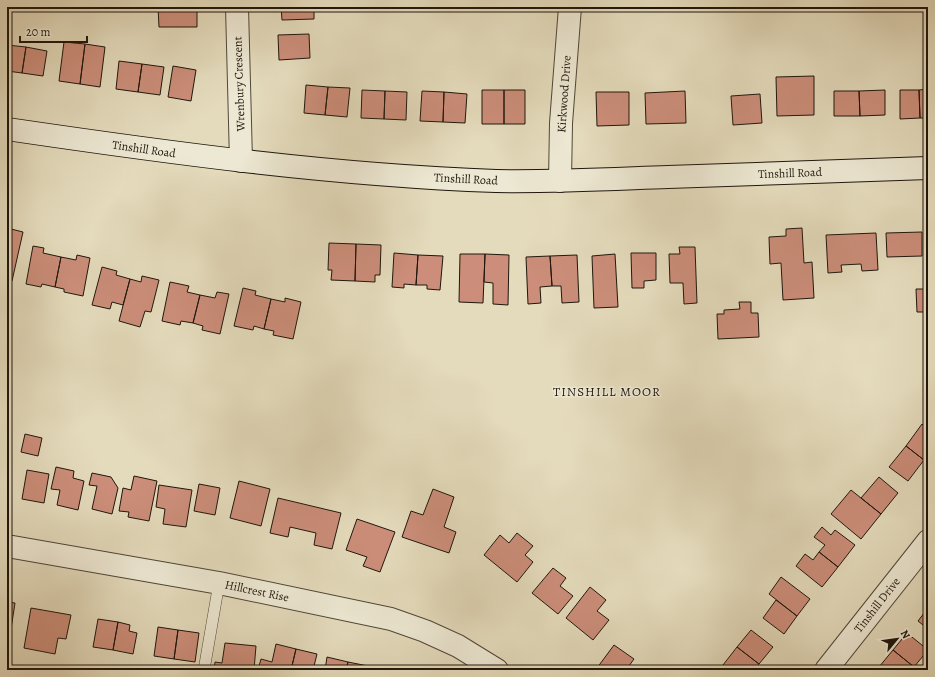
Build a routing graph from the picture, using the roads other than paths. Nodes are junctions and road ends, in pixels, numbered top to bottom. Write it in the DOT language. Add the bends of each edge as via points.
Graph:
graph roads {
  1 [pos="236,7"];
  2 [pos="570,7"];
  3 [pos="7,129"];
  4 [pos="241,161"];
  5 [pos="928,168"];
  6 [pos="560,181"];
  7 [pos="928,541"];
  8 [pos="7,546"];
  9 [pos="219,583"];
  10 [pos="204,670"];
  11 [pos="497,670"];
  12 [pos="826,670"];
  1 -- 4 [label="street, Wrenbury Crescent"];
  2 -- 6 [label="street, Kirkwood Drive" via="561,123"];
  3 -- 4 [label="street, Tinshill Road"];
  4 -- 6 [label="street, Tinshill Road" via="355,172"];
  5 -- 6 [label="street, Tinshill Road"];
  7 -- 12 [label="street, Tinshill Drive"];
  8 -- 9 [label="street, Hillcrest Rise"];
  9 -- 10 [label="lane"];
  9 -- 11 [label="street, Hillcrest Rise" via="391,620 425,631 458,646"];
}
